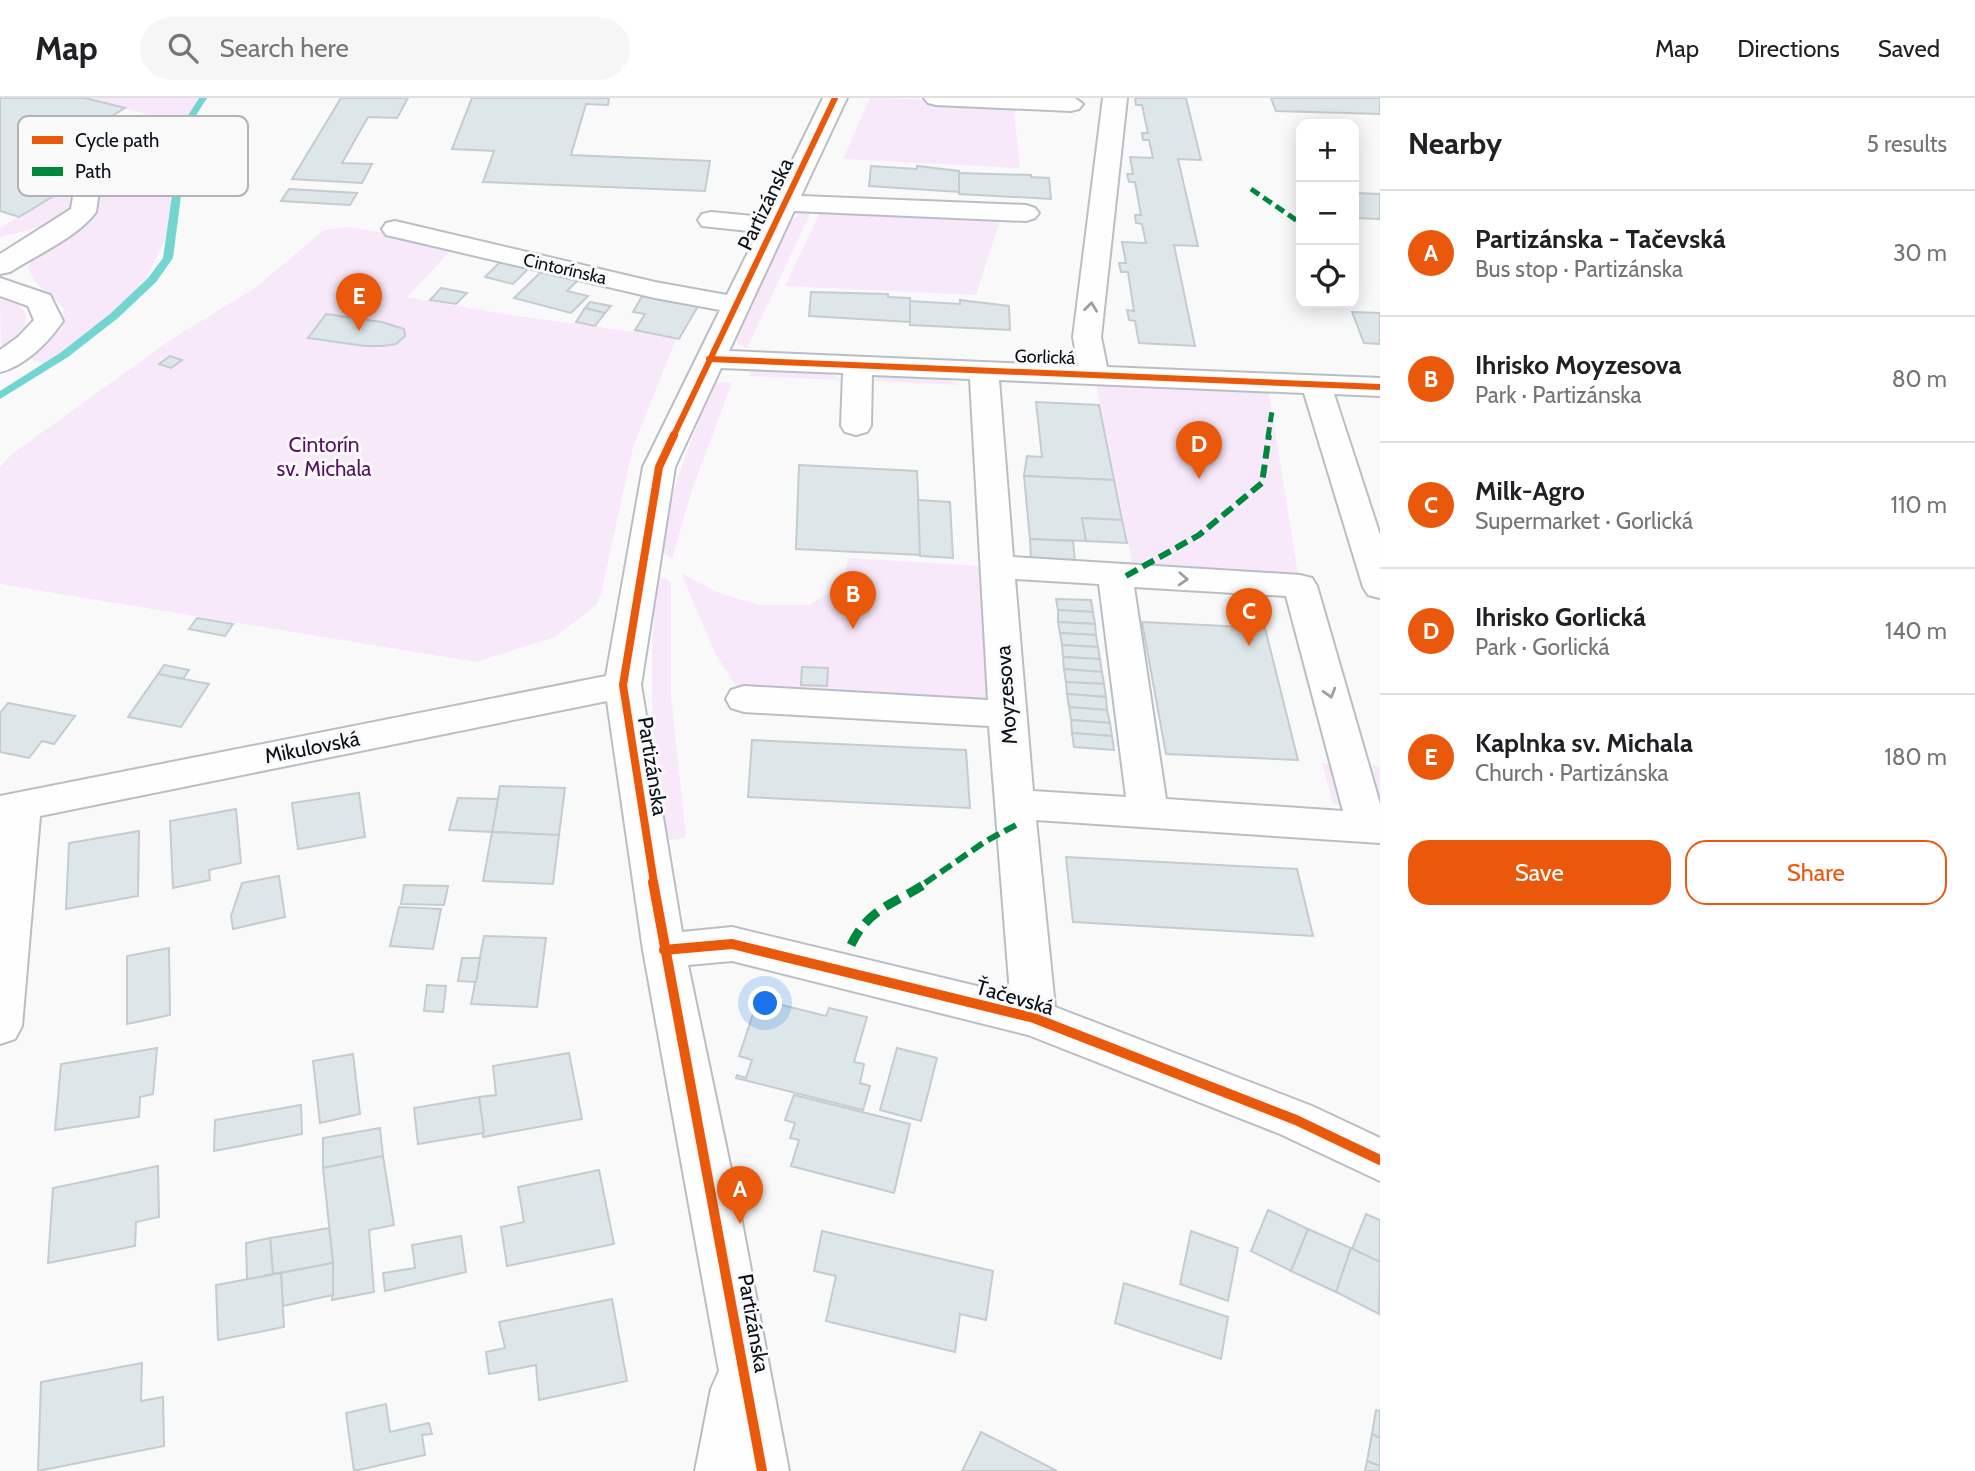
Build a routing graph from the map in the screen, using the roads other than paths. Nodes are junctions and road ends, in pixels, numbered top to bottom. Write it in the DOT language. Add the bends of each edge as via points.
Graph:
graph roads {
  1 [pos="835,98"];
  2 [pos="936,98"];
  3 [pos="1115,98"];
  4 [pos="1071,104"];
  5 [pos="85,196"];
  6 [pos="1026,213"];
  7 [pos="779,214"];
  8 [pos="711,220"];
  9 [pos="395,229"];
  10 [pos="0,266"];
  11 [pos="0,286"];
  12 [pos="735,304"];
  13 [pos="709,359"];
  14 [pos="0,363"];
  15 [pos="858,366"];
  16 [pos="984,371"];
  17 [pos="1094,374"];
  18 [pos="1316,384"];
  19 [pos="1380,387"];
  20 [pos="856,426"];
  21 [pos="996,567"];
  22 [pos="1115,575"];
  23 [pos="1380,587"];
  24 [pos="623,685"];
  25 [pos="744,699"];
  26 [pos="1007,714"];
  27 [pos="1014,804"];
  28 [pos="11,808"];
  29 [pos="1147,813"];
  30 [pos="1374,828"];
  31 [pos="664,950"];
  32 [pos="1034,1018"];
  33 [pos="0,1026"];
  34 [pos="1380,1160"];
  35 [pos="742,1359"];
  36 [pos="722,1471"];
  37 [pos="762,1471"];
  1 -- 7 [label="street, Partizánska"];
  2 -- 4 [label="street"];
  17 -- 3 [label="street, one-way" via="1087,337"];
  5 -- 10 [label="street" via="83,212 64,228"];
  6 -- 7 [label="street"];
  7 -- 8 [label="street"];
  7 -- 12 [label="street, Partizánska"];
  9 -- 12 [label="street, Cintorínska" via="655,290"];
  11 -- 14 [label="street" via="40,301 49,321 28,344"];
  12 -- 13 [label="street, Partizánska"];
  13 -- 15 [label="street, Gorlická"];
  13 -- 24 [label="street, Partizánska" via="659,467"];
  15 -- 16 [label="street, Gorlická"];
  15 -- 20 [label="street"];
  16 -- 17 [label="street, Gorlická"];
  16 -- 21 [label="street, Moyzesova"];
  17 -- 18 [label="street, Gorlická"];
  18 -- 19 [label="street, Gorlická"];
  18 -- 23 [label="street"];
  21 -- 22 [label="street"];
  21 -- 26 [label="street, Moyzesova"];
  22 -- 29 [label="street"];
  22 -- 30 [label="street, one-way" via="1300,586"];
  24 -- 28 [label="street, Mikulovská"];
  24 -- 31 [label="street, Partizánska"];
  25 -- 26 [label="street"];
  26 -- 27 [label="street, Moyzesova"];
  27 -- 29 [label="street"];
  27 -- 32 [label="street, Moyzesova"];
  28 -- 33 [label="street"];
  29 -- 30 [label="street"];
  31 -- 32 [label="street, Ťačevská" via="732,944"];
  31 -- 35 [label="street, Partizánska"];
  32 -- 34 [label="street, Ťačevská" via="1296,1121"];
  35 -- 36 [label="street"];
  35 -- 37 [label="street, Partizánska"];
}
